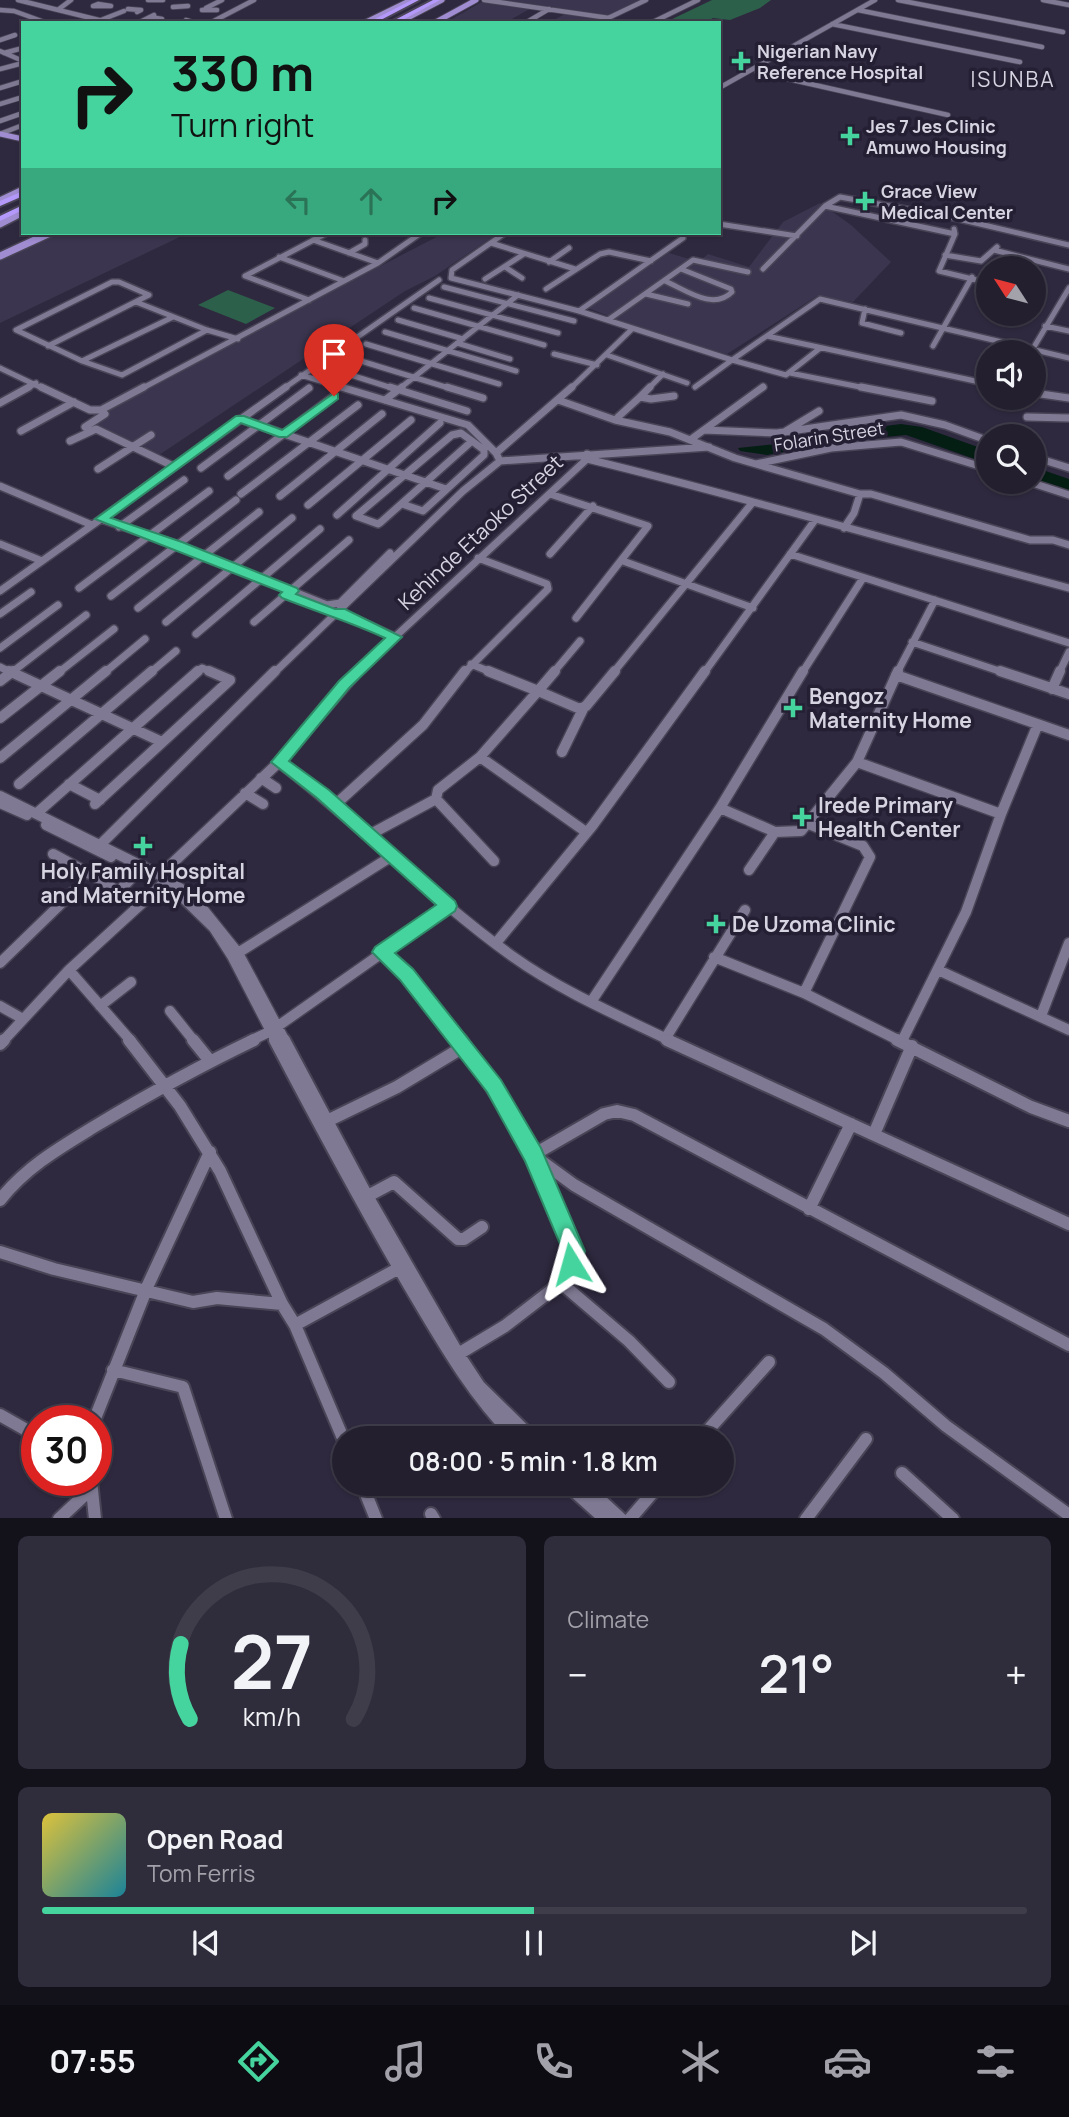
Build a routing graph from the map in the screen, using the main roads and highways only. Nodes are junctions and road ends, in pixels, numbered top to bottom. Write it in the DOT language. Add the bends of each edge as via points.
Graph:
graph roads {
  1 [pos="411,0"];
  2 [pos="416,0"];
  3 [pos="437,0"];
  4 [pos="443,0"];
  5 [pos="476,0"];
  6 [pos="371,21"];
  7 [pos="371,21"];
  8 [pos="399,21"];
  9 [pos="399,21"];
  10 [pos="438,21"];
  11 [pos="1,136"];
  12 [pos="21,140"];
  13 [pos="21,193"];
  14 [pos="0,203"];
  15 [pos="21,211"];
  16 [pos="0,221"];
  17 [pos="45,235"];
  18 [pos="0,255"];
  1 -- 6 [label="main road"];
  2 -- 7 [label="highway"];
  3 -- 8 [label="highway"];
  4 -- 9 [label="main road"];
  5 -- 10 [label="main road"];
  11 -- 12 [label="main road"];
  13 -- 14 [label="highway"];
  15 -- 16 [label="highway"];
  17 -- 18 [label="main road"];
}
